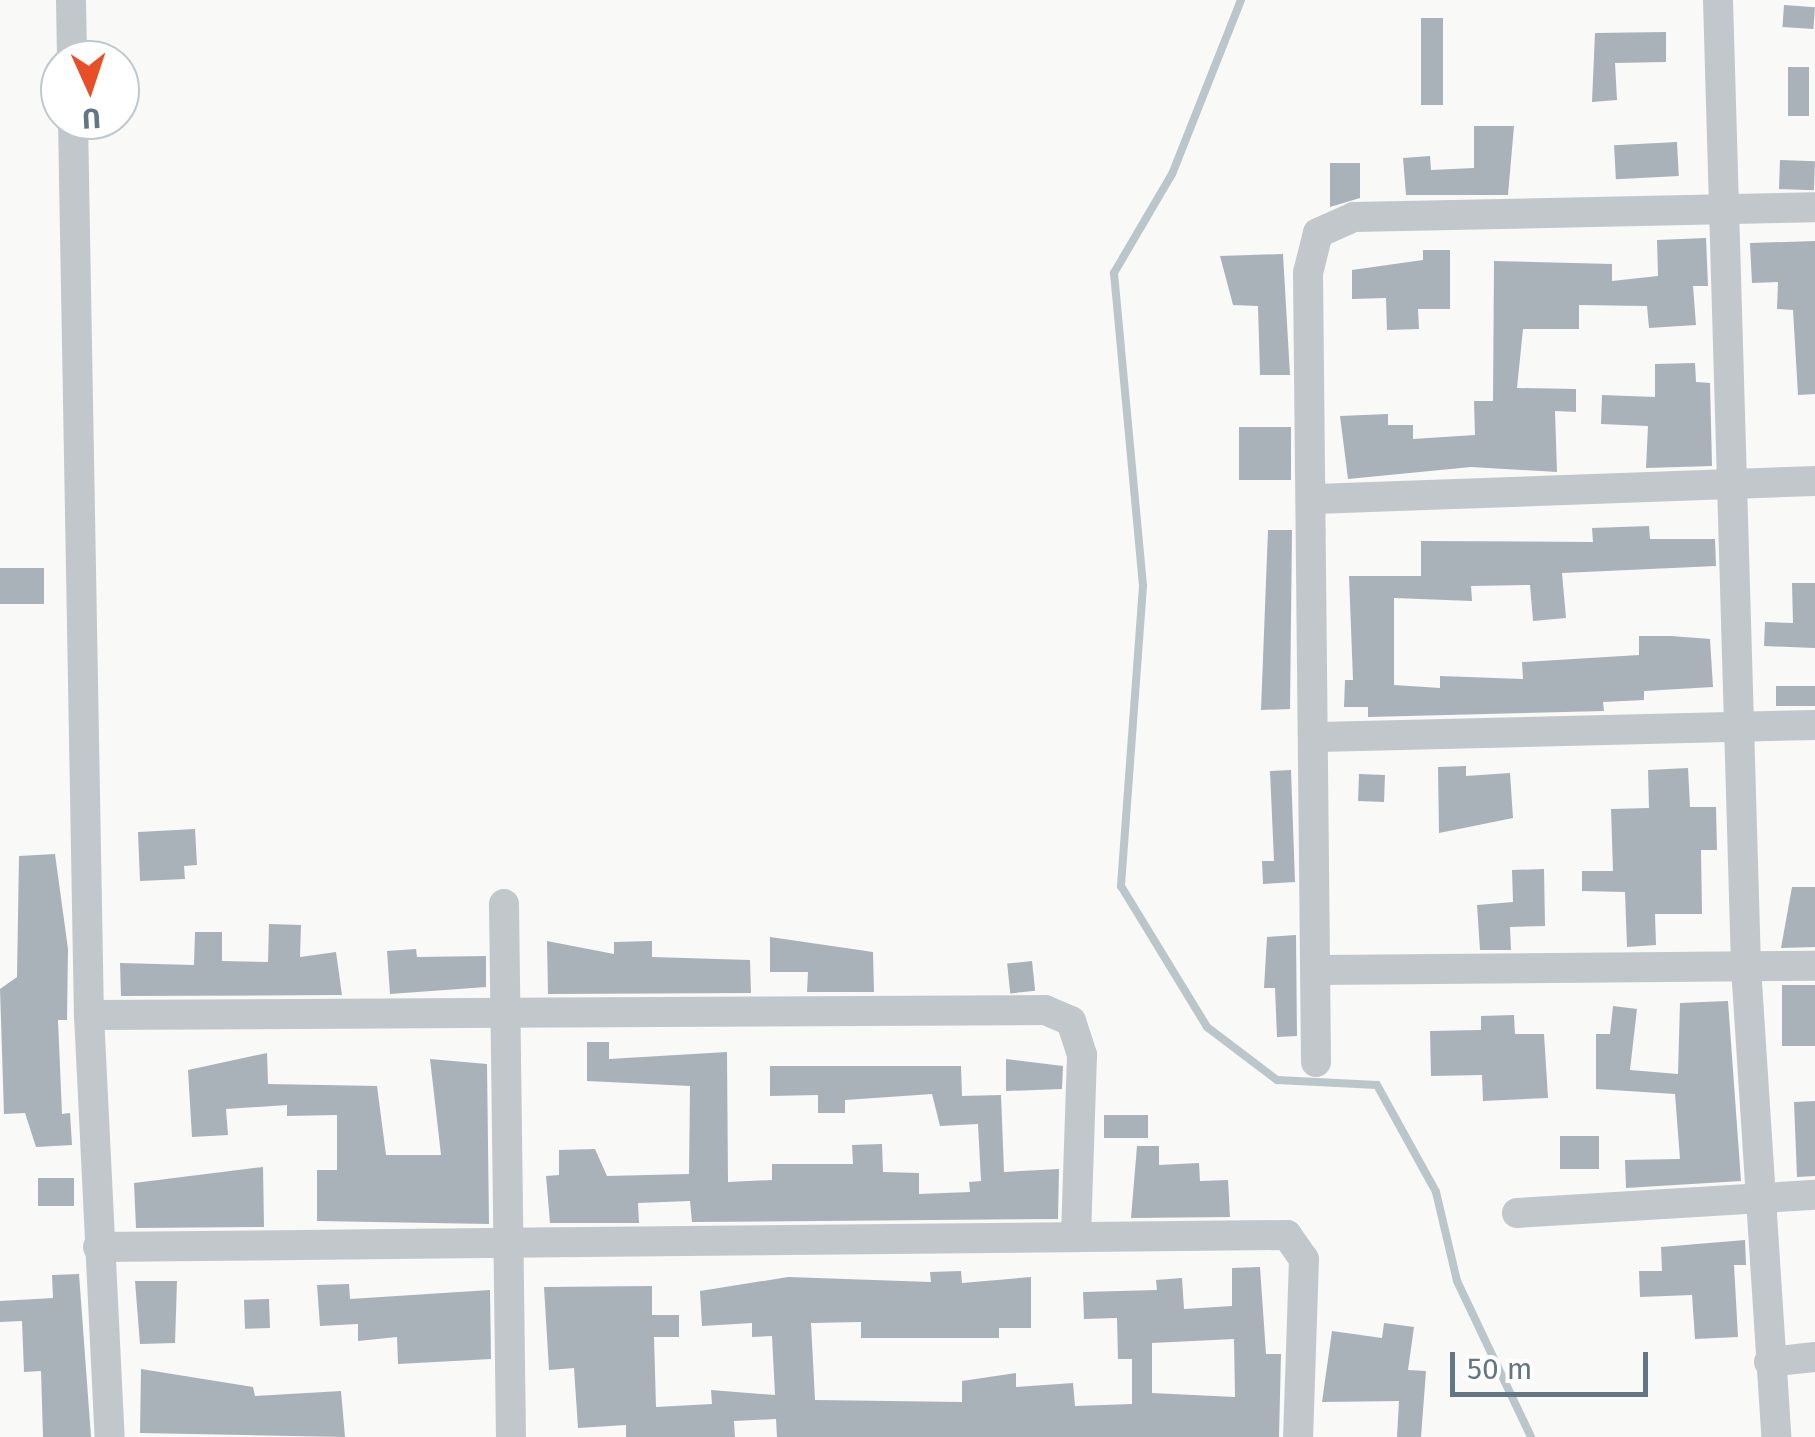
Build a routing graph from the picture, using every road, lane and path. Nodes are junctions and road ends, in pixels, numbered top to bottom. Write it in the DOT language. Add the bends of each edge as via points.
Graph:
graph roads {
  1 [pos="71,0"];
  2 [pos="1718,0"];
  3 [pos="72,40"];
  4 [pos="74,140"];
  5 [pos="1815,207"];
  6 [pos="1720,209"];
  7 [pos="1815,482"];
  8 [pos="1729,484"];
  9 [pos="1315,498"];
  10 [pos="1815,725"];
  11 [pos="1738,727"];
  12 [pos="1319,737"];
  13 [pos="504,904"];
  14 [pos="1815,966"];
  15 [pos="1746,967"];
  16 [pos="1319,970"];
  17 [pos="508,1008"];
  18 [pos="89,1016"];
  19 [pos="1316,1062"];
  20 [pos="1815,1195"];
  21 [pos="1761,1197"];
  22 [pos="1517,1213"];
  23 [pos="1076,1232"];
  24 [pos="508,1237"];
  25 [pos="98,1247"];
  26 [pos="1815,1357"];
  27 [pos="1769,1362"];
  28 [pos="110,1437"];
  29 [pos="511,1437"];
  30 [pos="1298,1437"];
  31 [pos="1776,1437"];
  1 -- 3 [label="street"];
  2 -- 6 [label="street"];
  4 -- 18 [label="street"];
  5 -- 6 [label="street"];
  6 -- 8 [label="street"];
  6 -- 9 [label="street" via="1334,222 1318,233 1308,273"];
  7 -- 8 [label="street"];
  8 -- 9 [label="street"];
  8 -- 11 [label="street"];
  9 -- 12 [label="street"];
  10 -- 11 [label="street"];
  11 -- 12 [label="street"];
  11 -- 15 [label="street"];
  12 -- 16 [label="street"];
  13 -- 17 [label="street"];
  14 -- 15 [label="street"];
  15 -- 16 [label="street"];
  15 -- 21 [label="street"];
  16 -- 19 [label="street"];
  17 -- 18 [label="street"];
  17 -- 23 [label="street" via="1062,1014 1082,1055"];
  17 -- 24 [label="street"];
  18 -- 25 [label="street"];
  20 -- 21 [label="street"];
  21 -- 22 [label="street"];
  21 -- 27 [label="street"];
  23 -- 24 [label="street"];
  23 -- 30 [label="street" via="1262,1232 1296,1240 1304,1258"];
  24 -- 25 [label="street"];
  24 -- 29 [label="street"];
  25 -- 28 [label="street"];
  26 -- 27 [label="street"];
  27 -- 31 [label="street"];
}
